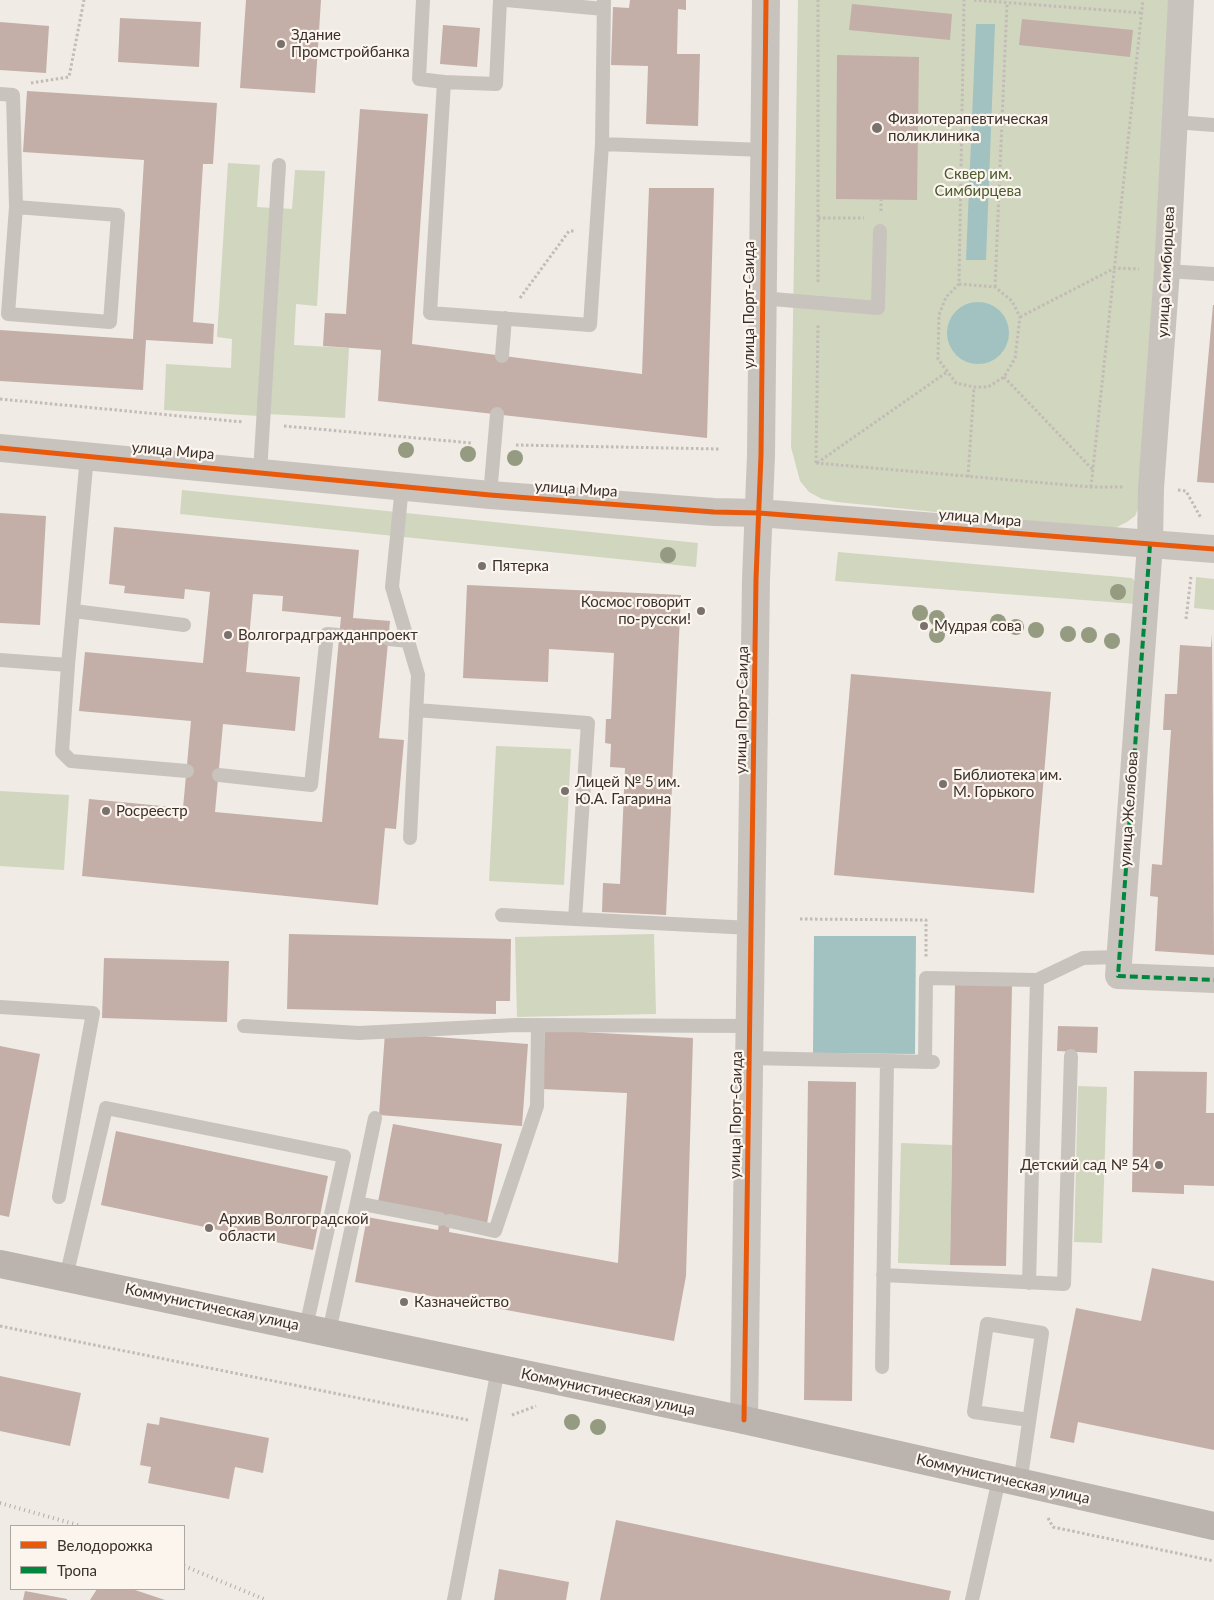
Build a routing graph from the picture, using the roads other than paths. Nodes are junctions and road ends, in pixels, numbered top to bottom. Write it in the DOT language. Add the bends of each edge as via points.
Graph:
graph roads {
  1 [pos="422,0"];
  2 [pos="500,0"];
  3 [pos="506,0"];
  4 [pos="766,0"];
  5 [pos="1181,0"];
  6 [pos="604,4"];
  7 [pos="444,82"];
  8 [pos="7,94"];
  9 [pos="1174,122"];
  10 [pos="1214,125"];
  11 [pos="602,144"];
  12 [pos="764,150"];
  13 [pos="279,165"];
  14 [pos="16,207"];
  15 [pos="880,225"];
  16 [pos="1167,272"];
  17 [pos="1214,274"];
  18 [pos="761,298"];
  19 [pos="4,314"];
  20 [pos="505,318"];
  21 [pos="502,356"];
  22 [pos="497,414"];
  23 [pos="0,448"];
  24 [pos="87,456"];
  25 [pos="260,472"];
  26 [pos="402,486"];
  27 [pos="490,495"];
  28 [pos="759,513"];
  29 [pos="1150,545"];
  30 [pos="1214,548"];
  31 [pos="74,611"];
  32 [pos="184,625"];
  33 [pos="339,635"];
  34 [pos="389,639"];
  35 [pos="408,641"];
  36 [pos="0,660"];
  37 [pos="68,665"];
  38 [pos="416,710"];
  39 [pos="187,771"];
  40 [pos="218,775"];
  41 [pos="410,838"];
  42 [pos="502,915"];
  43 [pos="575,919"];
  44 [pos="751,928"];
  45 [pos="1118,957"];
  46 [pos="1037,980"];
  47 [pos="1214,980"];
  48 [pos="0,1007"];
  49 [pos="538,1025"];
  50 [pos="244,1026"];
  51 [pos="750,1026"];
  52 [pos="1071,1056"];
  53 [pos="749,1058"];
  54 [pos="887,1061"];
  55 [pos="375,1118"];
  56 [pos="59,1197"];
  57 [pos="357,1203"];
  58 [pos="0,1264"];
  59 [pos="883,1275"];
  60 [pos="66,1277"];
  61 [pos="1030,1283"];
  62 [pos="318,1329"];
  63 [pos="882,1367"];
  64 [pos="498,1369"];
  65 [pos="744,1420"];
  66 [pos="1029,1420"];
  67 [pos="1009,1481"];
  68 [pos="1214,1526"];
  69 [pos="454,1600"];
  70 [pos="972,1600"];
  1 -- 7 [label="lane" via="419,79"];
  2 -- 7 [label="lane" via="496,84"];
  3 -- 6 [label="lane"];
  4 -- 12 [label="street, улица Порт-Саида"];
  5 -- 9 [label="street, улица Симбирцева"];
  6 -- 11 [label="lane"];
  7 -- 20 [label="lane" via="430,313"];
  8 -- 14 [label="lane"];
  9 -- 10 [label="lane"];
  9 -- 16 [label="street, улица Симбирцева"];
  11 -- 12 [label="lane"];
  11 -- 20 [label="lane" via="590,325"];
  12 -- 18 [label="street, улица Порт-Саида"];
  13 -- 25 [label="lane"];
  14 -- 19 [label="lane"];
  14 -- 19 [label="lane" via="118,214 110,322"];
  15 -- 18 [label="lane" via="878,308"];
  16 -- 17 [label="lane"];
  16 -- 29 [label="street, улица Симбирцева" via="1151,488"];
  18 -- 28 [label="street, улица Порт-Саида"];
  20 -- 21 [label="lane"];
  22 -- 27 [label="lane"];
  23 -- 24 [label="street, улица Мира"];
  24 -- 25 [label="street, улица Мира"];
  24 -- 31 [label="lane"];
  25 -- 26 [label="street, улица Мира"];
  26 -- 27 [label="street, улица Мира"];
  26 -- 35 [label="lane" via="392,587"];
  27 -- 28 [label="street, улица Мира"];
  28 -- 29 [label="street, улица Мира"];
  28 -- 44 [label="street, улица Порт-Саида"];
  29 -- 30 [label="street, улица Мира"];
  29 -- 45 [label="street, улица Желябова"];
  31 -- 32 [label="lane"];
  31 -- 37 [label="lane"];
  33 -- 40 [label="lane" via="327,634 311,784"];
  34 -- 35 [label="lane"];
  35 -- 38 [label="lane" via="418,675"];
  36 -- 37 [label="lane"];
  37 -- 39 [label="lane" via="62,752 71,761"];
  38 -- 41 [label="lane"];
  38 -- 43 [label="lane" via="588,723"];
  42 -- 43 [label="lane"];
  43 -- 44 [label="lane"];
  44 -- 51 [label="street, улица Порт-Саида"];
  45 -- 46 [label="lane" via="1083,958"];
  45 -- 47 [label="street, улица Желябова" via="1118,976"];
  46 -- 54 [label="lane" via="926,978 929,1062"];
  46 -- 61 [label="lane"];
  48 -- 56 [label="lane" via="93,1013"];
  49 -- 50 [label="lane" via="359,1033"];
  49 -- 51 [label="lane"];
  49 -- 57 [label="lane" via="537,1106 495,1231"];
  51 -- 53 [label="street, улица Порт-Саида"];
  52 -- 61 [label="lane" via="1064,1284"];
  53 -- 54 [label="lane"];
  53 -- 65 [label="street, улица Порт-Саида"];
  54 -- 59 [label="lane"];
  55 -- 57 [label="lane"];
  57 -- 62 [label="lane"];
  58 -- 60 [label="main road, Коммунистическая улица"];
  59 -- 61 [label="lane"];
  59 -- 63 [label="lane"];
  60 -- 62 [label="main road, Коммунистическая улица"];
  60 -- 62 [label="lane" via="106,1108 344,1156"];
  62 -- 64 [label="main road, Коммунистическая улица"];
  64 -- 65 [label="main road, Коммунистическая улица"];
  64 -- 69 [label="lane"];
  65 -- 67 [label="main road, Коммунистическая улица"];
  66 -- 66 [label="lane" via="974,1412 987,1324 1042,1333"];
  66 -- 67 [label="lane"];
  67 -- 68 [label="main road, Коммунистическая улица"];
  67 -- 70 [label="lane"];
}
